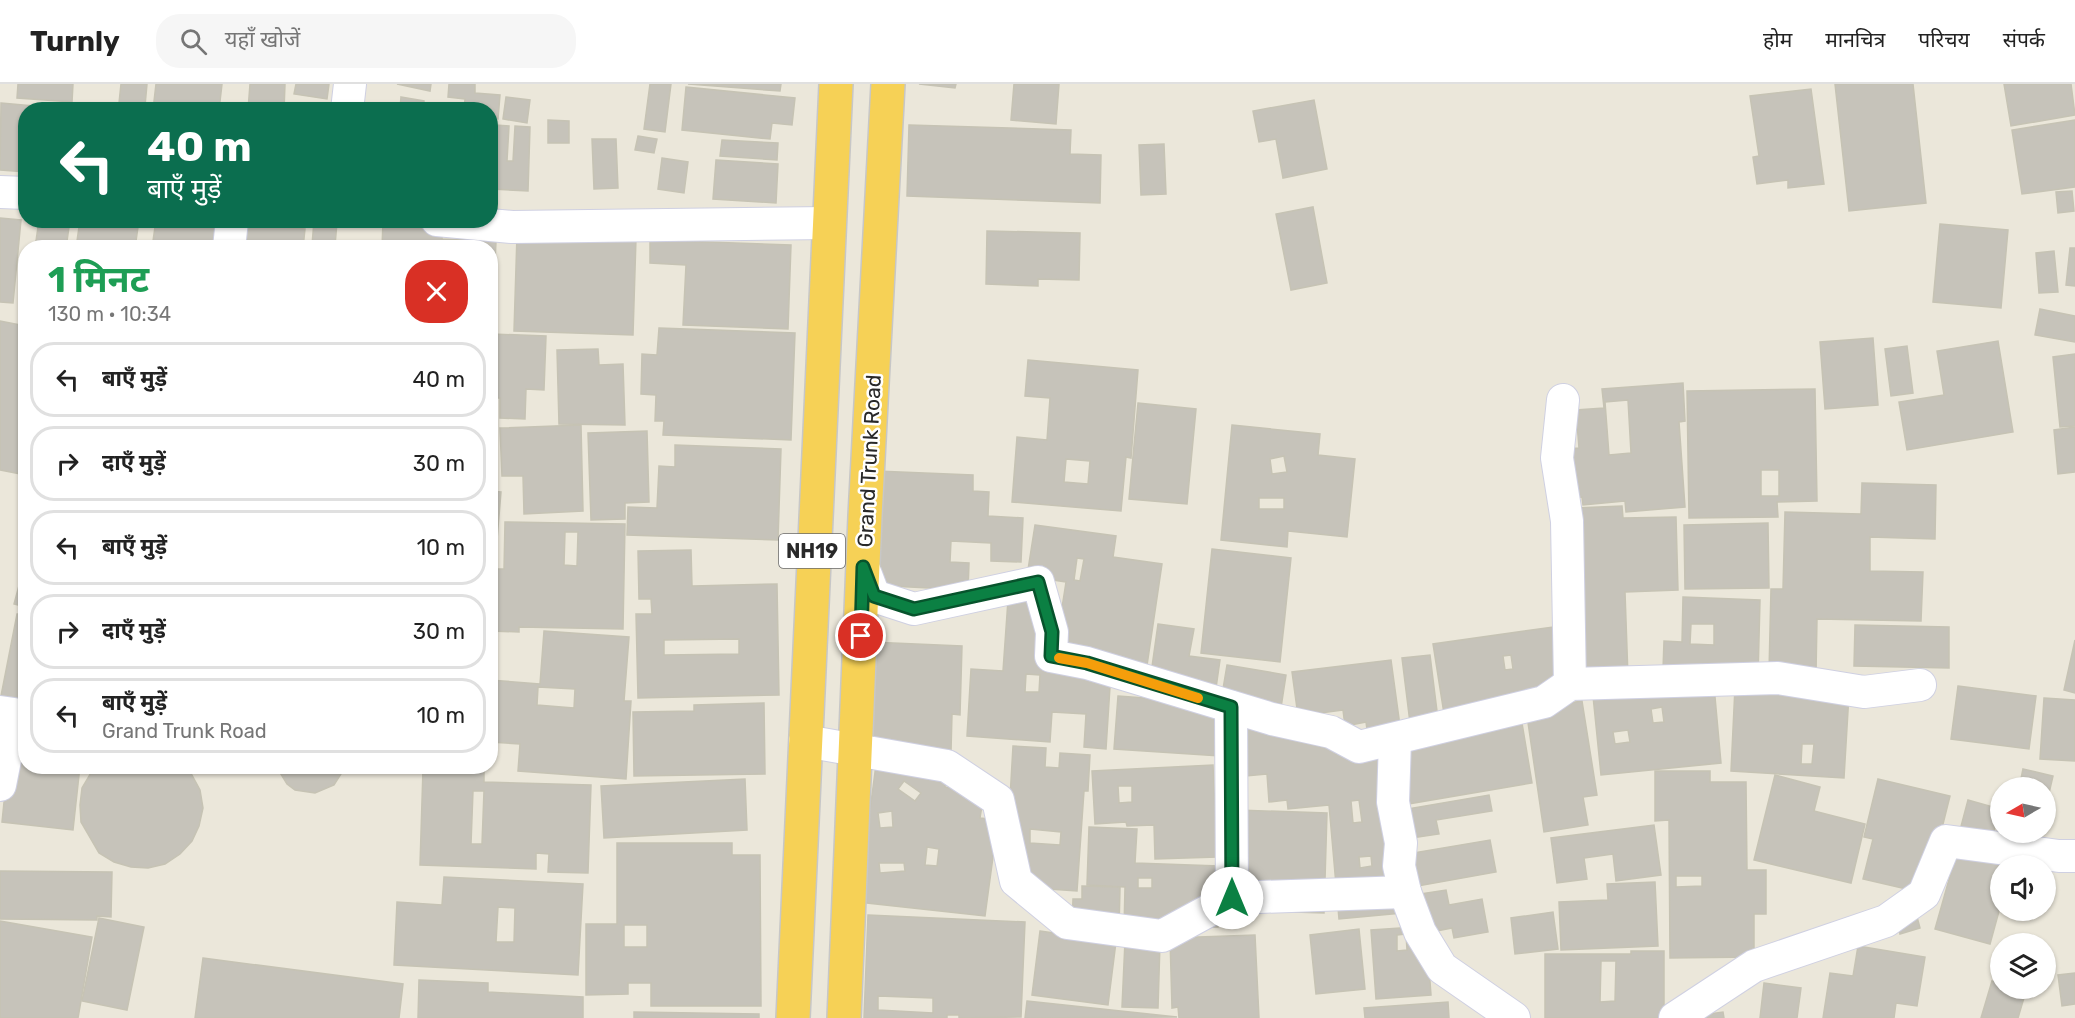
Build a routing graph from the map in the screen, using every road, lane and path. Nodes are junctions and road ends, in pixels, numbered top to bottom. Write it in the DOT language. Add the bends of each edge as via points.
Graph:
graph roads {
  1 [pos="350,84"];
  2 [pos="836,84"];
  3 [pos="888,84"];
  4 [pos="348,102"];
  5 [pos="0,192"];
  6 [pos="18,193"];
  7 [pos="829,223"];
  8 [pos="498,226"];
  9 [pos="1563,400"];
  10 [pos="863,567"];
  11 [pos="1570,684"];
  12 [pos="1920,685"];
  13 [pos="1231,707"];
  14 [pos="0,712"];
  15 [pos="1395,740"];
  16 [pos="805,741"];
  17 [pos="857,750"];
  18 [pos="0,785"];
  19 [pos="2075,856"];
  20 [pos="1405,892"];
  21 [pos="1232,898"];
  22 [pos="793,1018"];
  23 [pos="844,1018"];
  24 [pos="1514,1018"];
  25 [pos="1675,1018"];
  1 -- 4 [label="street"];
  2 -- 7 [label="highway, NH19"];
  3 -- 10 [label="highway, Grand Trunk Road / NH19"];
  5 -- 6 [label="street"];
  7 -- 8 [label="street"];
  7 -- 16 [label="highway, NH19"];
  9 -- 11 [label="street" via="1557,458 1567,521"];
  10 -- 13 [label="street" via="874,596 914,609 1038,582 1052,632 1051,656 1087,663"];
  10 -- 17 [label="highway, Grand Trunk Road / NH19"];
  11 -- 12 [label="street" via="1778,678 1864,692"];
  11 -- 15 [label="street" via="1544,702"];
  13 -- 15 [label="street" via="1331,732 1359,747"];
  13 -- 21 [label="street"];
  14 -- 18 [label="street" via="14,714"];
  15 -- 20 [label="street" via="1393,802"];
  16 -- 17 [label="street"];
  16 -- 22 [label="highway, NH19"];
  17 -- 21 [label="street" via="947,766 998,800 1016,881 1067,923 1161,936"];
  17 -- 23 [label="highway, Grand Trunk Road / NH19"];
  19 -- 25 [label="street" via="1946,841 1924,894 1886,921 1754,966"];
  20 -- 21 [label="street"];
  20 -- 24 [label="street" via="1420,932 1442,968"];
}
